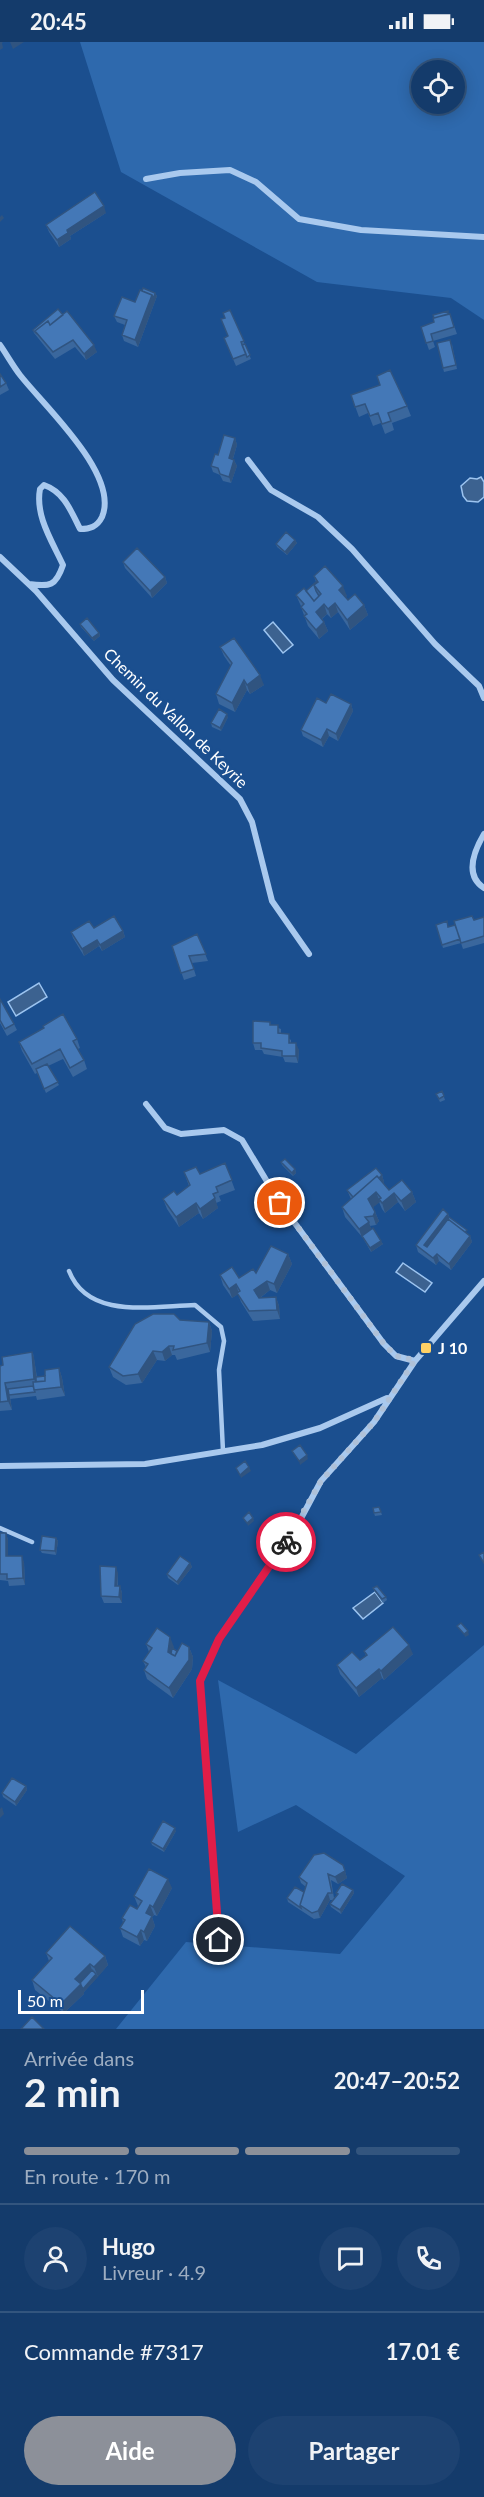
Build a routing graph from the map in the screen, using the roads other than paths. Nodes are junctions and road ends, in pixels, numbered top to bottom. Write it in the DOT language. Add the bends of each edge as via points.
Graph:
graph roads {
  1 [pos="146,179"];
  2 [pos="484,237"];
  3 [pos="0,345"];
  4 [pos="248,460"];
  5 [pos="0,557"];
  6 [pos="28,584"];
  7 [pos="484,698"];
  8 [pos="484,834"];
  9 [pos="484,888"];
  10 [pos="309,954"];
  11 [pos="146,1104"];
  12 [pos="69,1271"];
  13 [pos="484,1281"];
  14 [pos="415,1360"];
  15 [pos="388,1398"];
  16 [pos="223,1451"];
  17 [pos="0,1466"];
  18 [pos="0,1528"];
  19 [pos="32,1542"];
  20 [pos="219,1940"];
  1 -- 2 [label="street" via="230,170 256,182 299,219 361,230"];
  3 -- 6 [label="street" via="93,464 104,490 105,509 99,523 90,529 80,529 67,503 54,489 44,485 40,489 41,518 63,565 59,579 52,584"];
  4 -- 7 [label="street" via="271,490 318,517 352,549 435,644 479,686"];
  5 -- 6 [label="street, Chemin du Vallon de Keyrie"];
  6 -- 10 [label="street, Chemin du Vallon de Keyrie" via="113,680 240,800 252,822 272,902"];
  8 -- 9 [label="street" via="474,852 472,867 475,881"];
  11 -- 14 [label="street" via="165,1128 181,1134 224,1130 242,1140 280,1203 384,1344 396,1356"];
  12 -- 16 [label="lane" via="74,1283 94,1300 111,1306 195,1305 221,1327"];
  13 -- 14 [label="street"];
  14 -- 15 [label="street"];
  15 -- 16 [label="street" via="288,1439"];
  15 -- 20 [label="street" via="374,1422 321,1481 298,1524 219,1639 200,1681"];
  16 -- 17 [label="street" via="145,1464"];
  18 -- 19 [label="lane"];
}
